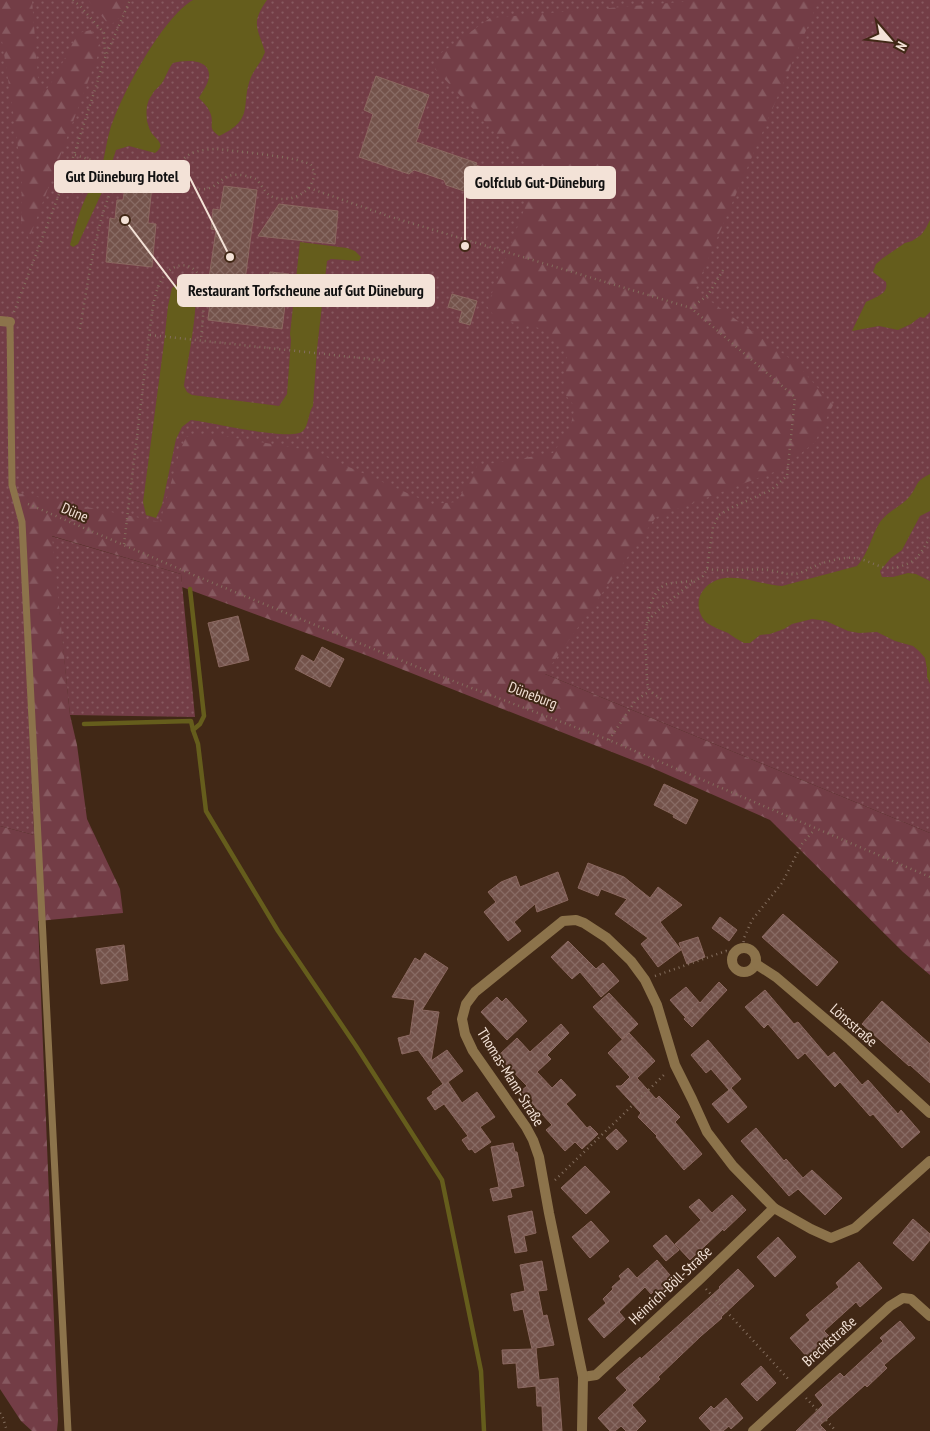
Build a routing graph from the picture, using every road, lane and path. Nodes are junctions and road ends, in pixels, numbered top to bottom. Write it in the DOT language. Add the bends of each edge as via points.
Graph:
graph roads {
  1 [pos="73,0"];
  2 [pos="130,0"];
  3 [pos="105,58"];
  4 [pos="74,155"];
  5 [pos="174,166"];
  6 [pos="121,168"];
  7 [pos="309,188"];
  8 [pos="725,267"];
  9 [pos="691,308"];
  10 [pos="5,322"];
  11 [pos="80,329"];
  12 [pos="150,335"];
  13 [pos="200,340"];
  14 [pos="388,361"];
  15 [pos="17,502"];
  16 [pos="930,538"];
  17 [pos="124,544"];
  18 [pos="707,569"];
  19 [pos="697,580"];
  20 [pos="647,623"];
  21 [pos="650,691"];
  22 [pos="661,700"];
  23 [pos="609,740"];
  24 [pos="815,829"];
  25 [pos="930,877"];
  26 [pos="743,947"];
  27 [pos="734,953"];
  28 [pos="756,964"];
  29 [pos="645,980"];
  30 [pos="674,1065"];
  31 [pos="930,1113"];
  32 [pos="930,1161"];
  33 [pos="545,1189"];
  34 [pos="774,1208"];
  35 [pos="699,1280"];
  36 [pos="930,1316"];
  37 [pos="583,1377"];
  38 [pos="798,1390"];
  39 [pos="0,1413"];
  40 [pos="7,1431"];
  41 [pos="68,1431"];
  42 [pos="582,1431"];
  43 [pos="753,1431"];
  44 [pos="836,1431"];
  1 -- 3 [label="path" via="104,33"];
  2 -- 3 [label="path"];
  3 -- 4 [label="path"];
  4 -- 6 [label="path"];
  4 -- 10 [label="path"];
  5 -- 6 [label="path" via="166,170 130,165"];
  5 -- 7 [label="path" via="183,181 193,188 207,189 226,176 235,175 256,179 268,194 279,198 300,195"];
  5 -- 7 [label="path" via="186,156 216,149 284,158 311,166 315,172"];
  6 -- 11 [label="path" via="102,219"];
  7 -- 9 [label="path" via="391,217"];
  8 -- 9 [label="path" via="708,295"];
  9 -- 18 [label="path" via="795,397 787,476 772,490 733,506 719,516 713,527"];
  10 -- 15 [label="lane" via="12,485"];
  12 -- 13 [label="path"];
  12 -- 13 [label="path" via="160,280 167,272 183,264 195,270 203,286"];
  12 -- 17 [label="path"];
  13 -- 14 [label="path"];
  15 -- 17 [label="path, Düne"];
  15 -- 41 [label="lane" via="22,522"];
  16 -- 18 [label="path" via="920,556 902,566 886,568 850,558 786,575 769,570"];
  17 -- 23 [label="path, Düneburg" via="432,673"];
  18 -- 19 [label="path"];
  19 -- 20 [label="path"];
  19 -- 20 [label="path" via="667,584 657,590"];
  20 -- 21 [label="path" via="647,683"];
  21 -- 22 [label="path"];
  21 -- 23 [label="path" via="636,700"];
  23 -- 24 [label="path, Düneburg"];
  24 -- 25 [label="path, Düneburg"];
  24 -- 26 [label="path" via="802,844 782,883 752,920"];
  26 -- 27 [label="street"];
  26 -- 28 [label="street" via="754,952"];
  27 -- 28 [label="street" via="732,962 740,971 751,970"];
  27 -- 29 [label="path" via="726,951"];
  28 -- 31 [label="street, Lönsstraße" via="850,1040"];
  29 -- 30 [label="street, Thomas-Mann-Straße"];
  29 -- 33 [label="street, Thomas-Mann-Straße" via="607,938 584,923 563,921 475,992 466,1004 462,1018 465,1034 526,1127 539,1157"];
  30 -- 33 [label="path"];
  30 -- 34 [label="street, Thomas-Mann-Straße" via="707,1132 733,1166"];
  32 -- 34 [label="street, Thomas-Mann-Straße" via="854,1228 831,1238"];
  33 -- 37 [label="street, Thomas-Mann-Straße"];
  34 -- 35 [label="street, Heinrich-Böll-Straße"];
  35 -- 37 [label="street, Heinrich-Böll-Straße" via="596,1375"];
  35 -- 38 [label="path"];
  36 -- 38 [label="street, Brechtstraße" via="911,1299 903,1298 890,1306"];
  37 -- 42 [label="street, Thomas-Mann-Straße"];
  38 -- 43 [label="street, Brechtstraße"];
  38 -- 44 [label="path"];
  39 -- 40 [label="path"];
}
